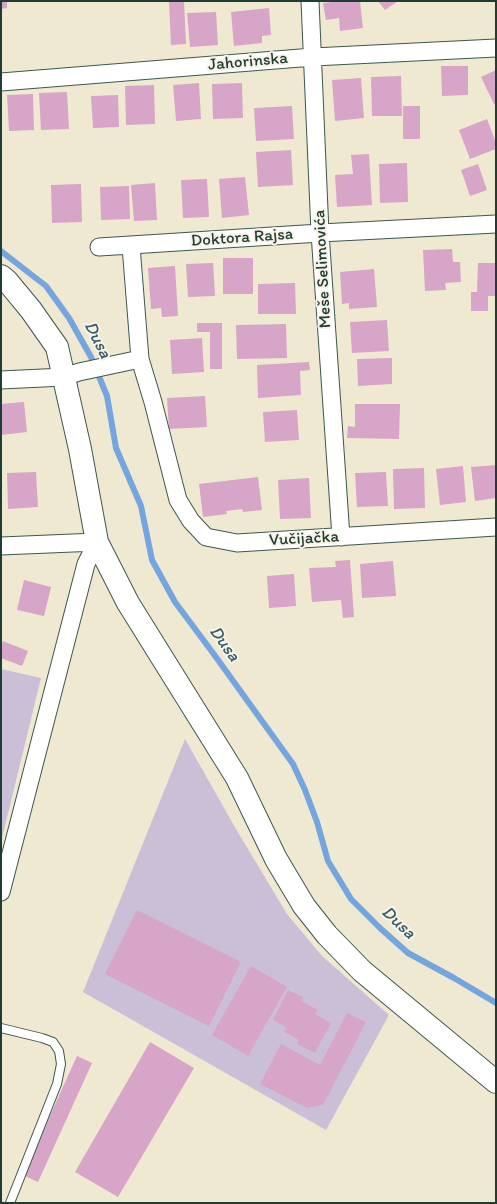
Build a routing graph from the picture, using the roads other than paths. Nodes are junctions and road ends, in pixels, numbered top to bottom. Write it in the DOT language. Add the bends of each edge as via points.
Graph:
graph roads {
  1 [pos="310,1"];
  2 [pos="496,48"];
  3 [pos="313,57"];
  4 [pos="1,82"];
  5 [pos="496,224"];
  6 [pos="320,233"];
  7 [pos="131,246"];
  8 [pos="99,247"];
  9 [pos="1,276"];
  10 [pos="132,361"];
  11 [pos="72,374"];
  12 [pos="1,380"];
  13 [pos="496,527"];
  14 [pos="341,537"];
  15 [pos="97,542"];
  16 [pos="1,546"];
  17 [pos="1,892"];
  18 [pos="1,1028"];
  19 [pos="496,1082"];
  20 [pos="10,1203"];
  1 -- 3 [label="street, Meše Selimovića"];
  2 -- 3 [label="street, Jahorinska"];
  3 -- 4 [label="street, Jahorinska"];
  3 -- 6 [label="street, Meše Selimovića"];
  5 -- 6 [label="street, Doktora Rajsa"];
  6 -- 7 [label="street, Doktora Rajsa"];
  6 -- 14 [label="street, Meše Selimovića"];
  7 -- 8 [label="street, Doktora Rajsa"];
  7 -- 10 [label="street"];
  9 -- 11 [label="main road" via="31,310 57,346"];
  10 -- 11 [label="street"];
  10 -- 14 [label="street, Vučijačka" via="153,402 178,500 191,521 206,536 237,543"];
  11 -- 12 [label="street"];
  11 -- 15 [label="main road" via="80,449"];
  13 -- 14 [label="street, Vučijačka"];
  15 -- 16 [label="street"];
  15 -- 17 [label="street" via="86,564"];
  15 -- 19 [label="main road" via="128,603 237,778 276,859 304,906 362,972"];
  18 -- 20 [label="lane" via="53,1042 59,1051 61,1064 57,1084"];
}
